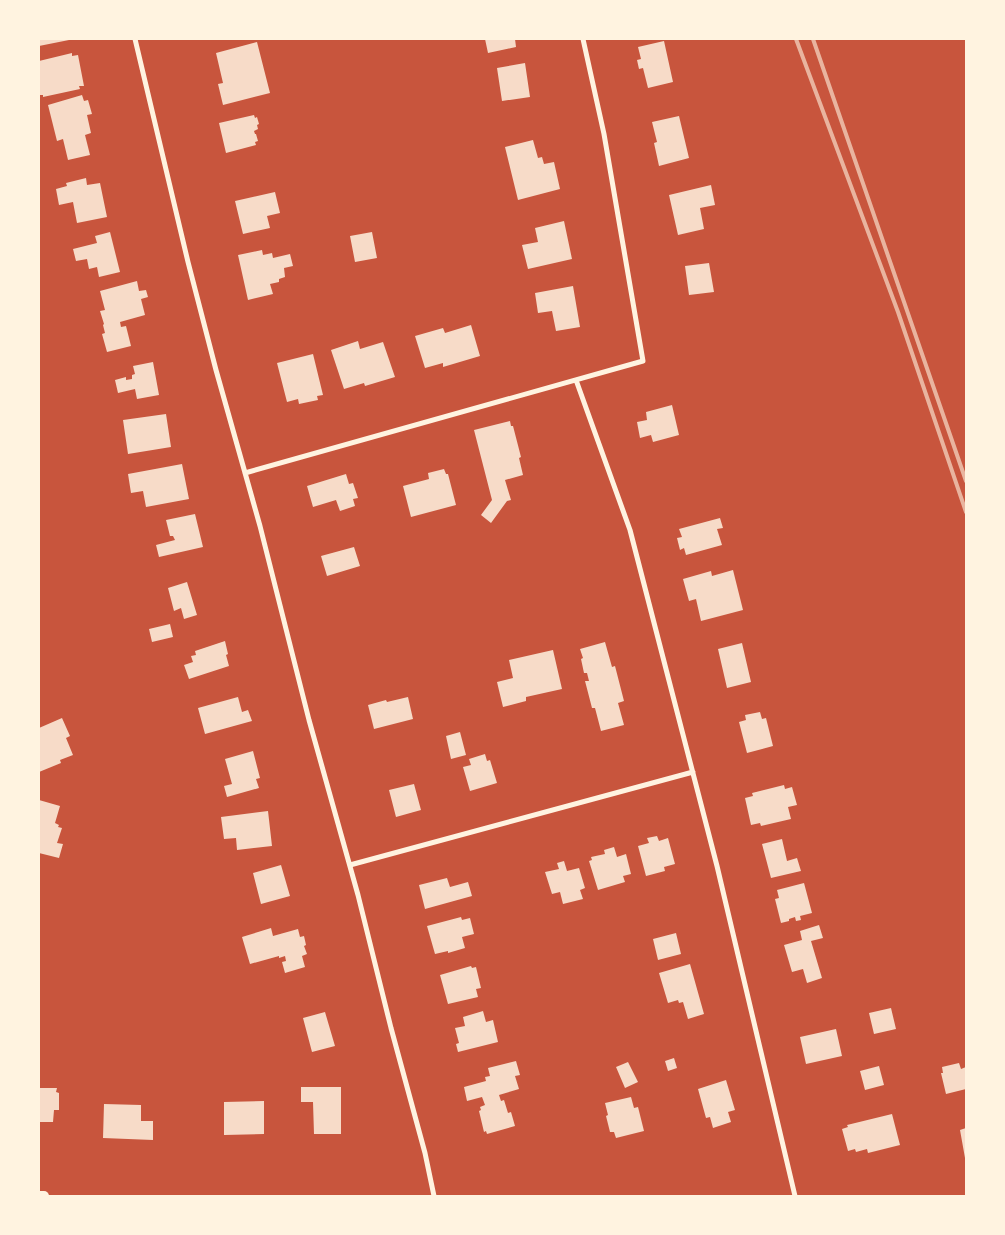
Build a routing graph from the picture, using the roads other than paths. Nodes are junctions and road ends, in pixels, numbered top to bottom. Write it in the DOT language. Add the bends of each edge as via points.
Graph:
graph roads {
  1 [pos="136,39"];
  2 [pos="583,39"];
  3 [pos="576,380"];
  4 [pos="245,473"];
  5 [pos="693,772"];
  6 [pos="350,865"];
  7 [pos="39,1196"];
  8 [pos="44,1196"];
  9 [pos="434,1196"];
  10 [pos="795,1196"];
  1 -- 4 [label="street" via="191,271"];
  2 -- 3 [label="street" via="604,134 643,361"];
  3 -- 4 [label="street"];
  3 -- 5 [label="street" via="630,530"];
  4 -- 6 [label="street"];
  5 -- 6 [label="street"];
  5 -- 10 [label="street"];
  6 -- 9 [label="street" via="426,1154"];
  7 -- 8 [label="main road"];
}
